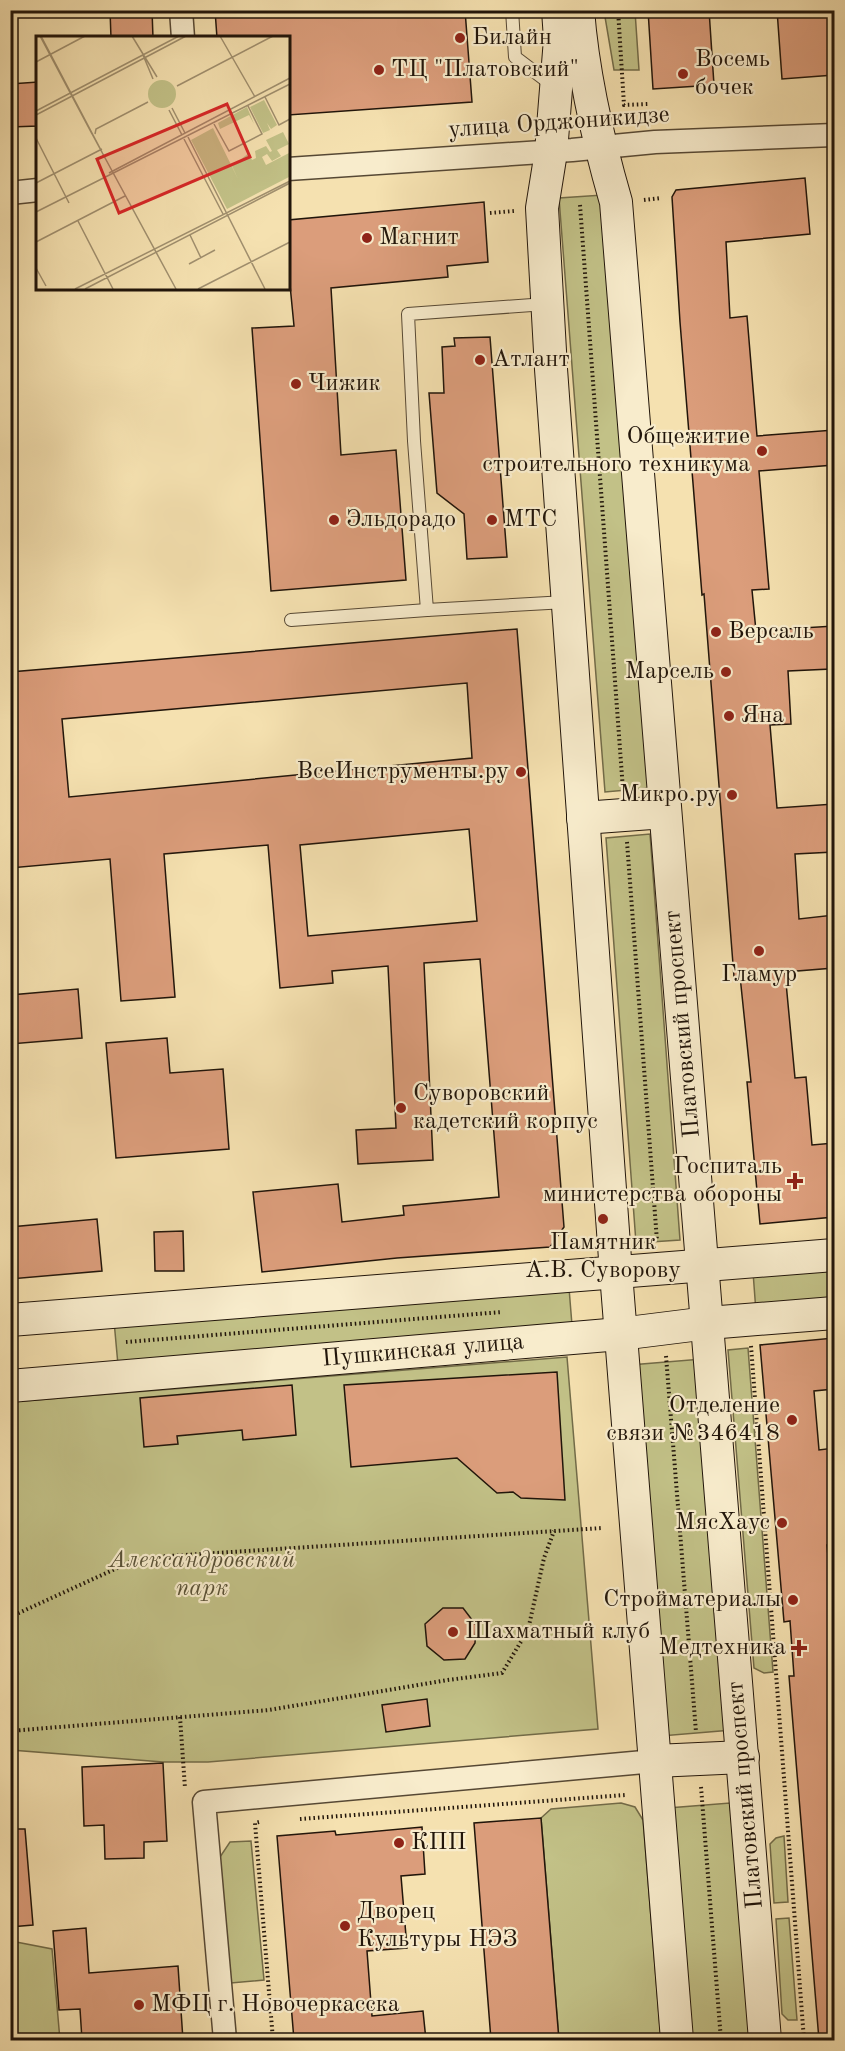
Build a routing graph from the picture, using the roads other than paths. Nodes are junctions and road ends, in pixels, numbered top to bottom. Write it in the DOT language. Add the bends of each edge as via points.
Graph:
graph roads {
  1 [pos="181,10"];
  2 [pos="512,10"];
  3 [pos="558,10"];
  4 [pos="578,10"];
  5 [pos="183,36"];
  6 [pos="556,88"];
  7 [pos="834,135"];
  8 [pos="601,147"];
  9 [pos="550,152"];
  10 [pos="290,169"];
  11 [pos="36,190"];
  12 [pos="10,193"];
  13 [pos="547,304"];
  14 [pos="568,602"];
  15 [pos="427,610"];
  16 [pos="291,620"];
  17 [pos="665,812"];
  18 [pos="583,818"];
  19 [pos="834,1255"];
  20 [pos="702,1266"];
  21 [pos="616,1273"];
  22 [pos="834,1313"];
  23 [pos="10,1320"];
  24 [pos="708,1323"];
  25 [pos="620,1334"];
  26 [pos="10,1386"];
  27 [pos="743,1756"];
  28 [pos="655,1761"];
  29 [pos="225,2040"];
  30 [pos="677,2040"];
  31 [pos="765,2040"];
  1 -- 5 [label="street"];
  2 -- 6 [label="lane" via="515,57"];
  3 -- 6 [label="main road"];
  4 -- 8 [label="main road, Платовский проспект" via="580,41"];
  6 -- 9 [label="main road"];
  7 -- 8 [label="street, улица Орджоникидзе"];
  8 -- 9 [label="street, улица Орджоникидзе"];
  8 -- 17 [label="main road, Платовский проспект" via="616,202"];
  9 -- 10 [label="street, улица Орджоникидзе"];
  9 -- 13 [label="main road" via="542,208"];
  11 -- 12 [label="street"];
  13 -- 14 [label="main road"];
  13 -- 15 [label="lane" via="408,314"];
  14 -- 15 [label="lane"];
  14 -- 18 [label="main road"];
  15 -- 16 [label="lane"];
  17 -- 18 [label="main road"];
  17 -- 20 [label="main road, Платовский проспект"];
  18 -- 21 [label="main road"];
  19 -- 20 [label="main road"];
  20 -- 21 [label="main road"];
  20 -- 24 [label="main road, Платовский проспект"];
  21 -- 23 [label="main road"];
  21 -- 25 [label="main road"];
  22 -- 24 [label="main road, Пушкинская улица"];
  24 -- 25 [label="main road, Пушкинская улица"];
  24 -- 27 [label="main road, Платовский проспект"];
  25 -- 26 [label="main road, Пушкинская улица"];
  25 -- 28 [label="main road"];
  27 -- 28 [label="main road"];
  27 -- 31 [label="main road, Платовский проспект"];
  28 -- 29 [label="street" via="204,1802"];
  28 -- 30 [label="main road"];
}
